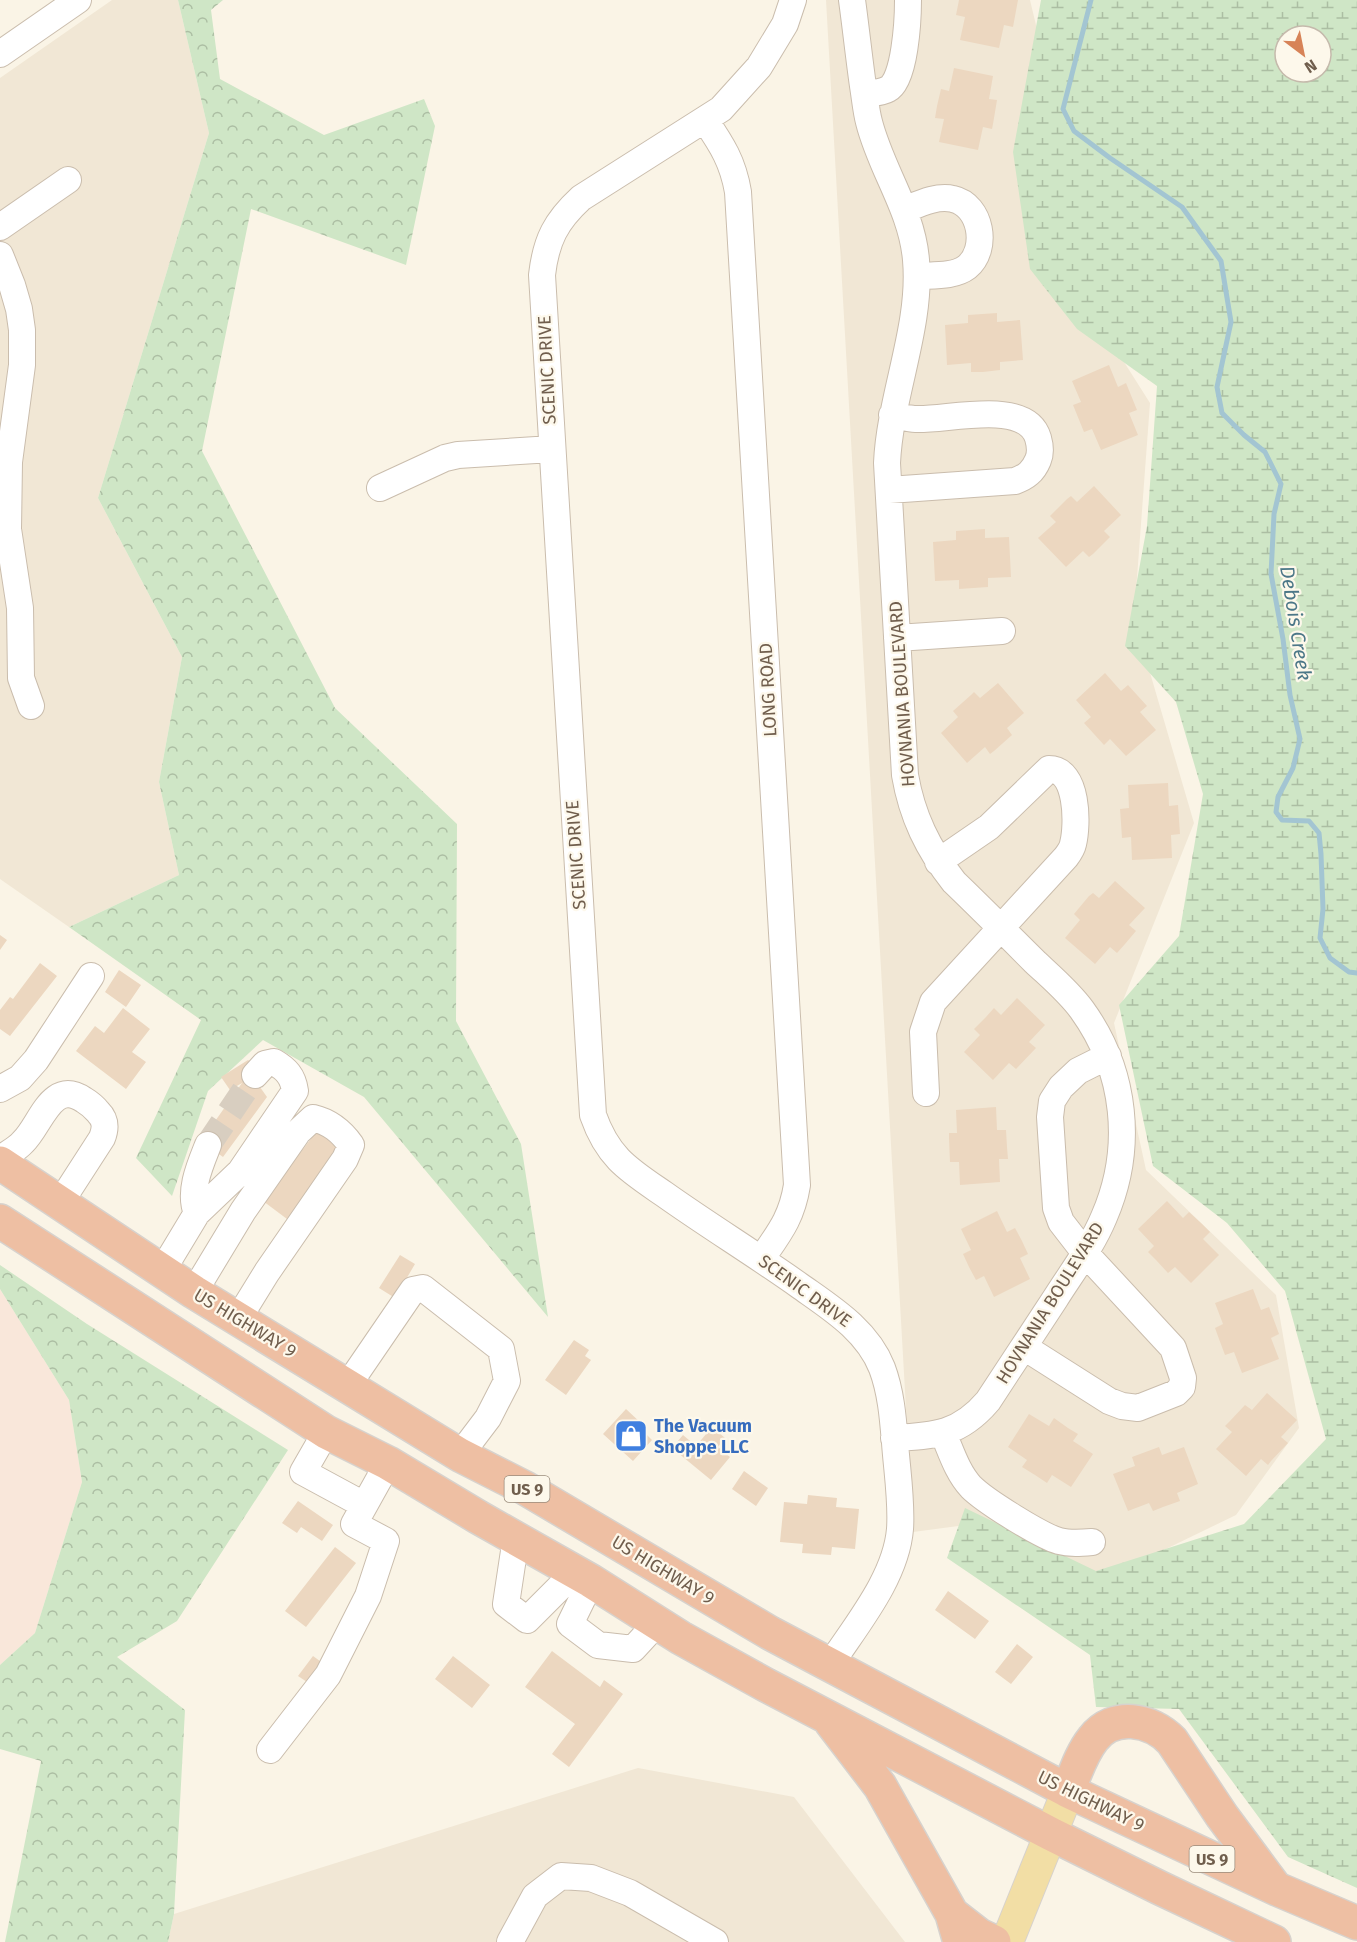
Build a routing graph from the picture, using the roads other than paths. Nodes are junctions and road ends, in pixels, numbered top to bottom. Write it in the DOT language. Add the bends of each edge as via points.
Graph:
graph roads {
  1 [pos="78,0"];
  2 [pos="793,0"];
  3 [pos="852,0"];
  4 [pos="908,0"];
  5 [pos="0,54"];
  6 [pos="864,94"];
  7 [pos="705,120"];
  8 [pos="68,180"];
  9 [pos="904,210"];
  10 [pos="0,227"];
  11 [pos="0,255"];
  12 [pos="918,276"];
  13 [pos="892,415"];
  14 [pos="552,449"];
  15 [pos="5,461"];
  16 [pos="380,488"];
  17 [pos="889,490"];
  18 [pos="1002,631"];
  19 [pos="897,638"];
  20 [pos="31,706"];
  21 [pos="938,862"];
  22 [pos="1001,928"];
  23 [pos="91,976"];
  24 [pos="1108,1056"];
  25 [pos="255,1075"];
  26 [pos="0,1089"];
  27 [pos="926,1093"];
  28 [pos="208,1145"];
  29 [pos="0,1161"];
  30 [pos="60,1203"];
  31 [pos="197,1213"];
  32 [pos="0,1221"];
  33 [pos="1085,1253"];
  34 [pos="762,1258"];
  35 [pos="162,1271"];
  36 [pos="194,1292"];
  37 [pos="238,1319"];
  38 [pos="1024,1347"];
  39 [pos="348,1385"];
  40 [pos="326,1432"];
  41 [pos="943,1433"];
  42 [pos="894,1438"];
  43 [pos="460,1455"];
  44 [pos="388,1463"];
  45 [pos="364,1505"];
  46 [pos="516,1538"];
  47 [pos="1092,1542"];
  48 [pos="583,1576"];
  49 [pos="657,1623"];
  50 [pos="830,1665"];
  51 [pos="826,1716"];
  52 [pos="270,1750"];
  53 [pos="1068,1791"];
  54 [pos="1052,1834"];
  55 [pos="1277,1889"];
  56 [pos="1357,1923"];
  57 [pos="956,1928"];
  58 [pos="510,1942"];
  59 [pos="716,1942"];
  60 [pos="994,1942"];
  61 [pos="1007,1942"];
  62 [pos="1274,1942"];
  1 -- 5 [label="street"];
  2 -- 7 [label="street, SCENIC DRIVE" via="785,24 759,68 721,109"];
  3 -- 6 [label="street, HOVNANIA BOULEVARD"];
  4 -- 6 [label="street" via="899,78 889,89"];
  6 -- 9 [label="street, HOVNANIA BOULEVARD" via="875,142"];
  7 -- 14 [label="street, SCENIC DRIVE" via="581,198 566,212 551,236 542,274"];
  7 -- 34 [label="street, LONG ROAD" via="729,158 738,192 797,1185 787,1222"];
  8 -- 10 [label="street"];
  9 -- 12 [label="street, HOVNANIA BOULEVARD"];
  9 -- 12 [label="street" via="941,197 954,199 968,205 980,230 979,249 966,268 949,274"];
  11 -- 15 [label="street" via="19,309 23,349"];
  12 -- 13 [label="street, HOVNANIA BOULEVARD"];
  13 -- 17 [label="street, HOVNANIA BOULEVARD" via="888,438"];
  13 -- 17 [label="street" via="914,420 1017,417 1033,427 1040,450 1030,473 1015,481"];
  14 -- 16 [label="street" via="458,455"];
  14 -- 34 [label="street, SCENIC DRIVE" via="591,1104 606,1144 624,1166"];
  15 -- 20 [label="street" via="8,529 21,608 21,678"];
  17 -- 19 [label="street, HOVNANIA BOULEVARD"];
  18 -- 19 [label="street"];
  19 -- 21 [label="street, HOVNANIA BOULEVARD" via="909,799"];
  21 -- 22 [label="street, HOVNANIA BOULEVARD"];
  21 -- 22 [label="street" via="989,827 1049,769 1062,773 1071,785 1074,800 1073,848"];
  22 -- 24 [label="street, HOVNANIA BOULEVARD" via="1069,994 1093,1026"];
  22 -- 27 [label="street" via="933,1002 923,1032"];
  23 -- 26 [label="street" via="36,1060 20,1078"];
  24 -- 33 [label="street, HOVNANIA BOULEVARD" via="1120,1096 1123,1142 1112,1197"];
  24 -- 33 [label="street" via="1078,1071 1061,1087 1052,1101 1050,1117 1056,1208 1061,1222"];
  25 -- 31 [label="street" via="274,1062 294,1080 294,1091 240,1172"];
  28 -- 31 [label="street" via="194,1194"];
  29 -- 30 [label="highway, US HIGHWAY 9 / US 9"];
  29 -- 30 [label="street" via="24,1142 59,1096 68,1093 89,1103 104,1120 105,1129"];
  30 -- 35 [label="highway, US HIGHWAY 9 / US 9"];
  31 -- 35 [label="street"];
  32 -- 40 [label="highway, US 9"];
  33 -- 38 [label="street, HOVNANIA BOULEVARD"];
  33 -- 38 [label="street" via="1173,1348 1182,1387 1138,1408 1122,1406"];
  34 -- 42 [label="street, SCENIC DRIVE" via="843,1317 867,1342 890,1393"];
  35 -- 36 [label="highway, US HIGHWAY 9 / US 9"];
  36 -- 37 [label="highway, US HIGHWAY 9 / US 9"];
  36 -- 37 [label="street" via="243,1211 298,1132 313,1118 326,1121 351,1145 345,1159"];
  37 -- 39 [label="highway, US HIGHWAY 9 / US 9"];
  38 -- 41 [label="street, HOVNANIA BOULEVARD" via="979,1412"];
  39 -- 43 [label="highway, US HIGHWAY 9 / US 9"];
  39 -- 43 [label="street" via="413,1290 423,1288 501,1349 507,1381 488,1418"];
  40 -- 44 [label="highway, US 9"];
  40 -- 45 [label="street" via="303,1472"];
  41 -- 42 [label="street, HOVNANIA BOULEVARD"];
  41 -- 47 [label="street" via="957,1467 984,1497 1042,1534 1060,1541"];
  42 -- 50 [label="street, SCENIC DRIVE" via="900,1527 894,1559"];
  43 -- 50 [label="highway, US HIGHWAY 9 / US 9" via="525,1488"];
  44 -- 45 [label="street"];
  44 -- 46 [label="highway, US 9"];
  45 -- 52 [label="street" via="354,1524 386,1541 368,1596 328,1675"];
  46 -- 48 [label="highway, US 9"];
  46 -- 48 [label="street" via="506,1604 527,1620"];
  48 -- 49 [label="highway, US 9"];
  48 -- 49 [label="street" via="570,1623 598,1645 633,1649"];
  49 -- 51 [label="highway, US 9"];
  50 -- 53 [label="highway, US HIGHWAY 9 / US 9"];
  51 -- 54 [label="highway, US 9"];
  51 -- 57 [label="highway" via="880,1786"];
  53 -- 54 [label="main road"];
  53 -- 55 [label="highway, US HIGHWAY 9 / US 9"];
  53 -- 55 [label="highway" via="1093,1738 1117,1723 1148,1724 1172,1741"];
  54 -- 61 [label="main road"];
  54 -- 62 [label="highway, US 9"];
  55 -- 56 [label="highway, US HIGHWAY 9 / US 9"];
  57 -- 60 [label="highway"];
  58 -- 59 [label="street" via="535,1896 561,1876 591,1878 630,1893"];
}
